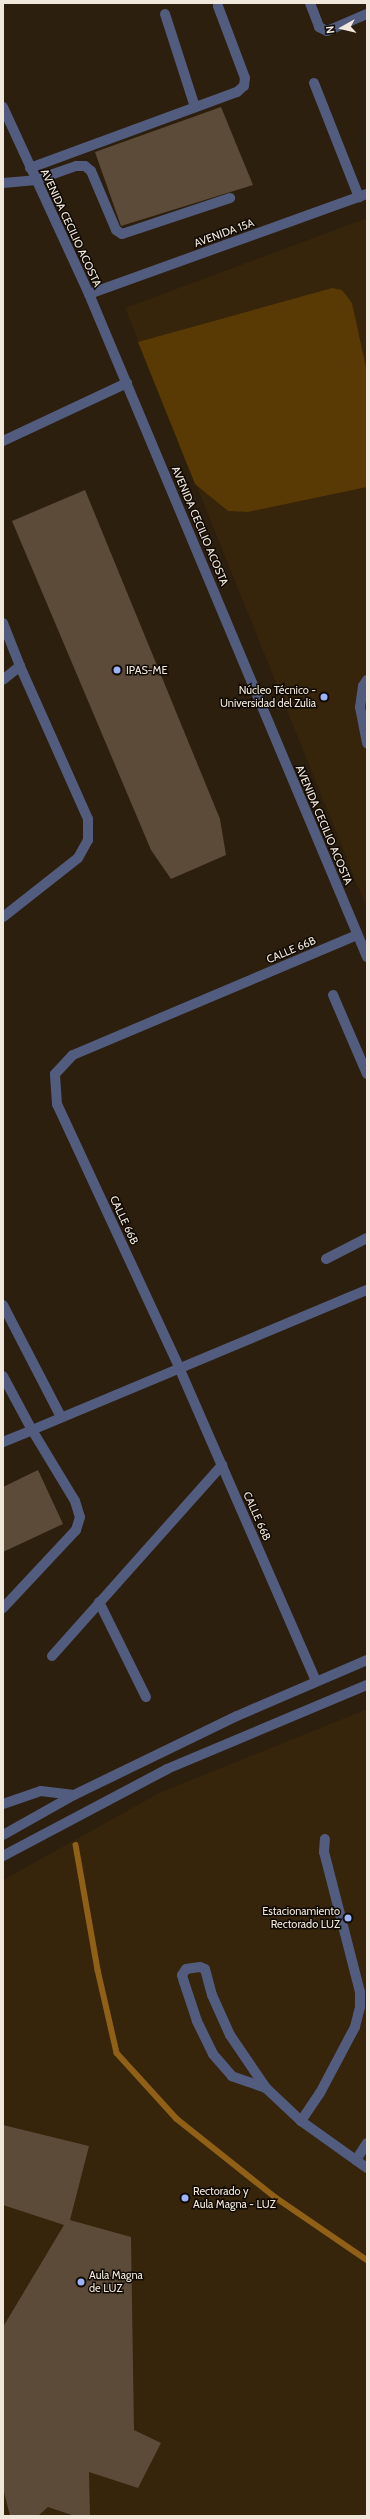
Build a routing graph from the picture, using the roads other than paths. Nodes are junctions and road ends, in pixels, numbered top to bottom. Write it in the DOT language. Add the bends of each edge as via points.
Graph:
graph roads {
  1 [pos="310,3"];
  2 [pos="218,6"];
  3 [pos="165,14"];
  4 [pos="367,14"];
  5 [pos="314,83"];
  6 [pos="3,107"];
  7 [pos="195,107"];
  8 [pos="30,168"];
  9 [pos="36,180"];
  10 [pos="3,182"];
  11 [pos="363,196"];
  12 [pos="230,198"];
  13 [pos="89,294"];
  14 [pos="127,383"];
  15 [pos="3,441"];
  16 [pos="3,623"];
  17 [pos="20,666"];
  18 [pos="3,680"];
  19 [pos="367,680"];
  20 [pos="367,743"];
  21 [pos="3,917"];
  22 [pos="357,935"];
  23 [pos="367,958"];
  24 [pos="332,995"];
  25 [pos="367,1074"];
  26 [pos="367,1238"];
  27 [pos="326,1259"];
  28 [pos="367,1290"];
  29 [pos="3,1305"];
  30 [pos="180,1369"];
  31 [pos="3,1376"];
  32 [pos="60,1417"];
  33 [pos="32,1430"];
  34 [pos="3,1442"];
  35 [pos="222,1465"];
  36 [pos="99,1602"];
  37 [pos="3,1608"];
  38 [pos="52,1656"];
  39 [pos="367,1660"];
  40 [pos="316,1681"];
  41 [pos="367,1685"];
  42 [pos="146,1697"];
  43 [pos="74,1795"];
  44 [pos="4,1801"];
  45 [pos="3,1835"];
  46 [pos="325,1839"];
  47 [pos="3,1856"];
  48 [pos="266,2088"];
  49 [pos="301,2121"];
  50 [pos="367,2143"];
  51 [pos="356,2160"];
  52 [pos="367,2168"];
  1 -- 4 [label="street" via="319,27 327,31"];
  2 -- 7 [label="street" via="245,78 244,86 237,92"];
  3 -- 7 [label="street"];
  5 -- 11 [label="street"];
  6 -- 8 [label="street, AVENIDA CECILIO ACOSTA"];
  7 -- 8 [label="street"];
  8 -- 9 [label="street, AVENIDA CECILIO ACOSTA"];
  9 -- 10 [label="street"];
  9 -- 12 [label="street" via="76,166 85,166 91,171 116,230 122,234"];
  9 -- 13 [label="street, AVENIDA CECILIO ACOSTA"];
  11 -- 13 [label="street, AVENIDA 15A"];
  13 -- 14 [label="street, AVENIDA CECILIO ACOSTA"];
  14 -- 15 [label="street"];
  14 -- 22 [label="street, AVENIDA CECILIO ACOSTA"];
  16 -- 17 [label="street"];
  17 -- 18 [label="street"];
  17 -- 21 [label="street" via="88,819 88,840 78,858"];
  19 -- 20 [label="street" via="363,686 360,707"];
  22 -- 23 [label="street, AVENIDA CECILIO ACOSTA"];
  22 -- 30 [label="street, CALLE 66B" via="73,1055 55,1074 57,1104"];
  24 -- 25 [label="street"];
  26 -- 27 [label="street"];
  28 -- 30 [label="street"];
  29 -- 32 [label="street"];
  30 -- 32 [label="street"];
  30 -- 35 [label="street, CALLE 66B"];
  31 -- 33 [label="street"];
  32 -- 33 [label="street"];
  33 -- 34 [label="street"];
  33 -- 37 [label="street" via="75,1501 80,1517 76,1530"];
  35 -- 36 [label="street"];
  35 -- 40 [label="street, CALLE 66B"];
  36 -- 38 [label="street"];
  36 -- 42 [label="street"];
  39 -- 40 [label="street"];
  40 -- 43 [label="street" via="237,1716"];
  41 -- 47 [label="street" via="167,1769"];
  43 -- 44 [label="street" via="41,1791"];
  43 -- 45 [label="street"];
  46 -- 49 [label="street" via="324,1852 360,1992 360,2007 355,2027 320,2093"];
  48 -- 48 [label="street" via="230,2035 212,1995 205,1970 200,1967 186,1969 182,1975 184,1982 197,2021 213,2054 232,2076"];
  48 -- 49 [label="street"];
  49 -- 51 [label="street"];
  50 -- 51 [label="street"];
  51 -- 52 [label="street"];
}
